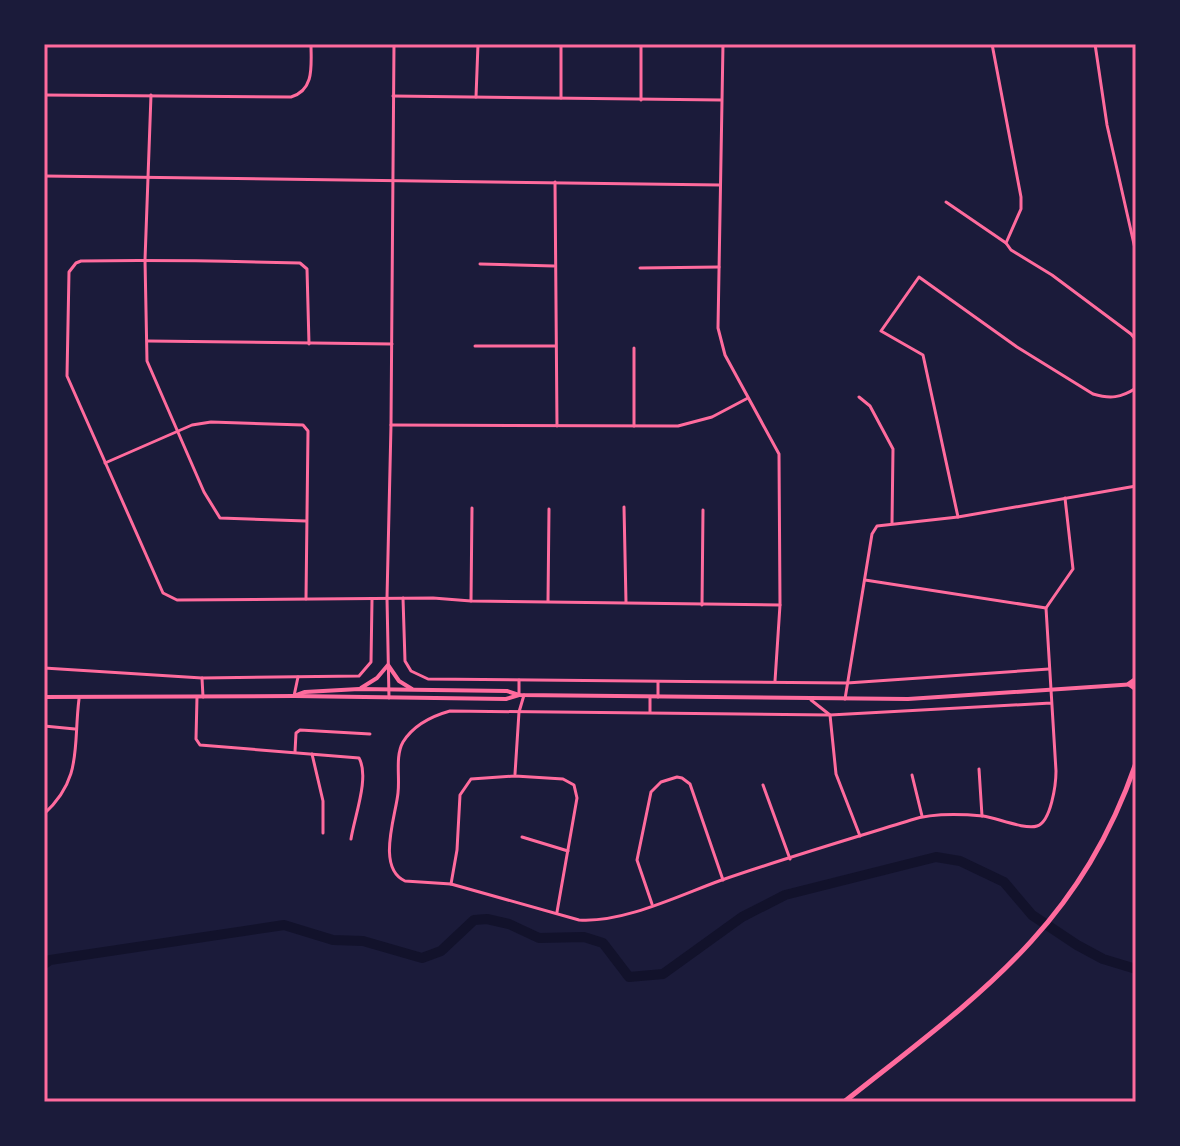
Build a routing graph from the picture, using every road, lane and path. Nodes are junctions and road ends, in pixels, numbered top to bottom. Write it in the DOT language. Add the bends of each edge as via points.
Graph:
graph roads {
  1 [pos="311,44"];
  2 [pos="394,44"];
  3 [pos="478,44"];
  4 [pos="561,44"];
  5 [pos="641,44"];
  6 [pos="723,44"];
  7 [pos="992,44"];
  8 [pos="1095,44"];
  9 [pos="44,95"];
  10 [pos="151,95"];
  11 [pos="393,96"];
  12 [pos="476,97"];
  13 [pos="561,98"];
  14 [pos="641,100"];
  15 [pos="721,100"];
  16 [pos="44,176"];
  17 [pos="148,178"];
  18 [pos="393,180"];
  19 [pos="555,182"];
  20 [pos="720,185"];
  21 [pos="946,202"];
  22 [pos="1136,219"];
  23 [pos="1129,221"];
  24 [pos="1006,243"];
  25 [pos="1136,253"];
  26 [pos="145,260"];
  27 [pos="480,264"];
  28 [pos="554,266"];
  29 [pos="719,267"];
  30 [pos="640,268"];
  31 [pos="1136,340"];
  32 [pos="146,341"];
  33 [pos="309,344"];
  34 [pos="392,344"];
  35 [pos="475,346"];
  36 [pos="555,346"];
  37 [pos="634,348"];
  38 [pos="1136,388"];
  39 [pos="859,397"];
  40 [pos="748,398"];
  41 [pos="391,425"];
  42 [pos="557,426"];
  43 [pos="634,426"];
  44 [pos="178,430"];
  45 [pos="105,463"];
  46 [pos="1136,486"];
  47 [pos="1065,498"];
  48 [pos="624,507"];
  49 [pos="472,508"];
  50 [pos="549,509"];
  51 [pos="703,510"];
  52 [pos="958,517"];
  53 [pos="306,521"];
  54 [pos="892,523"];
  55 [pos="865,580"];
  56 [pos="387,598"];
  57 [pos="403,598"];
  58 [pos="306,599"];
  59 [pos="372,600"];
  60 [pos="471,601"];
  61 [pos="548,601"];
  62 [pos="626,602"];
  63 [pos="702,605"];
  64 [pos="780,605"];
  65 [pos="1046,608"];
  66 [pos="388,665"];
  67 [pos="44,668"];
  68 [pos="1049,669"];
  69 [pos="298,677"];
  70 [pos="202,678"];
  71 [pos="519,680"];
  72 [pos="775,681"];
  73 [pos="658,682"];
  74 [pos="847,683"];
  75 [pos="1134,684"];
  76 [pos="359,689"];
  77 [pos="1051,689"];
  78 [pos="388,690"];
  79 [pos="413,690"];
  80 [pos="521,695"];
  81 [pos="294,696"];
  82 [pos="44,697"];
  83 [pos="200,697"];
  84 [pos="650,697"];
  85 [pos="658,697"];
  86 [pos="389,698"];
  87 [pos="79,699"];
  88 [pos="845,699"];
  89 [pos="811,700"];
  90 [pos="1051,703"];
  91 [pos="519,712"];
  92 [pos="650,712"];
  93 [pos="830,715"];
  94 [pos="44,726"];
  95 [pos="75,729"];
  96 [pos="370,734"];
  97 [pos="295,752"];
  98 [pos="312,754"];
  99 [pos="1136,763"];
  100 [pos="979,769"];
  101 [pos="912,775"];
  102 [pos="515,776"];
  103 [pos="763,785"];
  104 [pos="44,814"];
  105 [pos="922,816"];
  106 [pos="982,816"];
  107 [pos="323,833"];
  108 [pos="860,836"];
  109 [pos="522,837"];
  110 [pos="351,839"];
  111 [pos="568,851"];
  112 [pos="790,859"];
  113 [pos="723,880"];
  114 [pos="451,884"];
  115 [pos="652,906"];
  116 [pos="557,912"];
  117 [pos="844,1102"];
  1 -- 10 [label="street" via="310,80 299,95"];
  2 -- 11 [label="street"];
  3 -- 12 [label="street"];
  4 -- 13 [label="street"];
  5 -- 14 [label="street"];
  6 -- 15 [label="street"];
  7 -- 24 [label="street" via="1021,197"];
  8 -- 23 [label="street"];
  9 -- 10 [label="street"];
  10 -- 17 [label="street"];
  11 -- 12 [label="street"];
  11 -- 18 [label="street"];
  12 -- 13 [label="street"];
  13 -- 14 [label="street"];
  14 -- 15 [label="street"];
  15 -- 20 [label="street"];
  16 -- 17 [label="street"];
  17 -- 18 [label="street"];
  17 -- 26 [label="street"];
  18 -- 19 [label="street"];
  18 -- 34 [label="street"];
  19 -- 20 [label="street"];
  19 -- 28 [label="street"];
  20 -- 29 [label="street"];
  21 -- 24 [label="street"];
  22 -- 23 [label="street"];
  23 -- 25 [label="street"];
  24 -- 31 [label="street"];
  26 -- 32 [label="street"];
  26 -- 33 [label="street" via="300,263 307,269 309,286"];
  26 -- 45 [label="street" via="81,261 69,272 67,376"];
  27 -- 28 [label="street"];
  28 -- 36 [label="street"];
  29 -- 30 [label="street"];
  29 -- 40 [label="street" via="719,341"];
  32 -- 33 [label="street"];
  32 -- 44 [label="street" via="147,361"];
  33 -- 34 [label="street"];
  34 -- 41 [label="street"];
  35 -- 36 [label="street"];
  36 -- 42 [label="street"];
  37 -- 43 [label="street"];
  38 -- 52 [label="street" via="1119,397 1093,394 919,277 881,331 923,355"];
  39 -- 54 [label="street" via="870,406 893,449"];
  40 -- 43 [label="street" via="699,422"];
  40 -- 64 [label="street" via="779,454"];
  41 -- 42 [label="street"];
  41 -- 56 [label="street"];
  42 -- 43 [label="street"];
  44 -- 45 [label="street"];
  44 -- 53 [label="street" via="220,518"];
  44 -- 53 [label="street" via="211,422 303,425 308,431"];
  45 -- 58 [label="street" via="167,597"];
  46 -- 47 [label="street"];
  47 -- 52 [label="street"];
  47 -- 65 [label="street" via="1073,569"];
  48 -- 62 [label="street"];
  49 -- 60 [label="street"];
  50 -- 61 [label="street"];
  51 -- 63 [label="street"];
  52 -- 54 [label="street"];
  53 -- 58 [label="street"];
  54 -- 55 [label="street" via="873,531"];
  55 -- 65 [label="street"];
  55 -- 74 [label="street"];
  56 -- 57 [label="street"];
  56 -- 59 [label="street"];
  56 -- 66 [label="street"];
  57 -- 60 [label="street"];
  57 -- 71 [label="street" via="405,661 411,671 428,679"];
  58 -- 59 [label="street"];
  59 -- 69 [label="street" via="371,662 365,672"];
  60 -- 61 [label="street"];
  61 -- 62 [label="street"];
  62 -- 63 [label="street"];
  63 -- 64 [label="street"];
  64 -- 72 [label="street"];
  65 -- 68 [label="street"];
  66 -- 76 [label="main road"];
  66 -- 78 [label="street"];
  66 -- 79 [label="main road"];
  67 -- 70 [label="street"];
  68 -- 74 [label="street"];
  68 -- 77 [label="street"];
  69 -- 70 [label="street"];
  69 -- 81 [label="street"];
  70 -- 83 [label="street"];
  71 -- 73 [label="street"];
  71 -- 80 [label="street"];
  72 -- 73 [label="street"];
  72 -- 74 [label="street"];
  73 -- 85 [label="street"];
  74 -- 88 [label="street"];
  75 -- 77 [label="main road"];
  76 -- 78 [label="main road"];
  76 -- 81 [label="main road"];
  77 -- 88 [label="main road"];
  77 -- 90 [label="street"];
  78 -- 79 [label="main road"];
  78 -- 86 [label="street"];
  79 -- 80 [label="main road"];
  80 -- 84 [label="main road"];
  80 -- 86 [label="main road"];
  80 -- 91 [label="street"];
  81 -- 83 [label="main road"];
  81 -- 86 [label="main road"];
  82 -- 87 [label="main road"];
  83 -- 87 [label="main road"];
  83 -- 97 [label="street" via="200,745"];
  84 -- 85 [label="main road"];
  84 -- 92 [label="street"];
  85 -- 89 [label="main road"];
  87 -- 95 [label="street"];
  88 -- 89 [label="main road"];
  89 -- 93 [label="street"];
  90 -- 93 [label="street"];
  90 -- 106 [label="street" via="1056,785 1046,819 1030,827"];
  91 -- 92 [label="street"];
  91 -- 102 [label="street"];
  91 -- 114 [label="street" via="450,711 421,725 401,747 390,830 392,867 405,881"];
  92 -- 93 [label="street"];
  93 -- 108 [label="street" via="836,774"];
  94 -- 95 [label="street"];
  95 -- 104 [label="street" via="71,778"];
  96 -- 97 [label="street" via="300,730"];
  97 -- 98 [label="street"];
  98 -- 107 [label="street" via="323,801"];
  98 -- 110 [label="street" via="362,761"];
  99 -- 117 [label="main road" via="1107,836 1052,920 969,1004"];
  100 -- 106 [label="street"];
  101 -- 105 [label="street"];
  102 -- 111 [label="street" via="563,779 574,785 577,798"];
  102 -- 114 [label="street" via="477,777 462,789"];
  103 -- 112 [label="street"];
  105 -- 106 [label="street"];
  105 -- 108 [label="street"];
  108 -- 112 [label="street"];
  109 -- 111 [label="street"];
  111 -- 116 [label="street"];
  112 -- 113 [label="street"];
  113 -- 115 [label="street"];
  113 -- 115 [label="street" via="690,784 677,777 661,782 651,792 637,860"];
  114 -- 116 [label="street"];
  115 -- 116 [label="street" via="593,921"];
}
